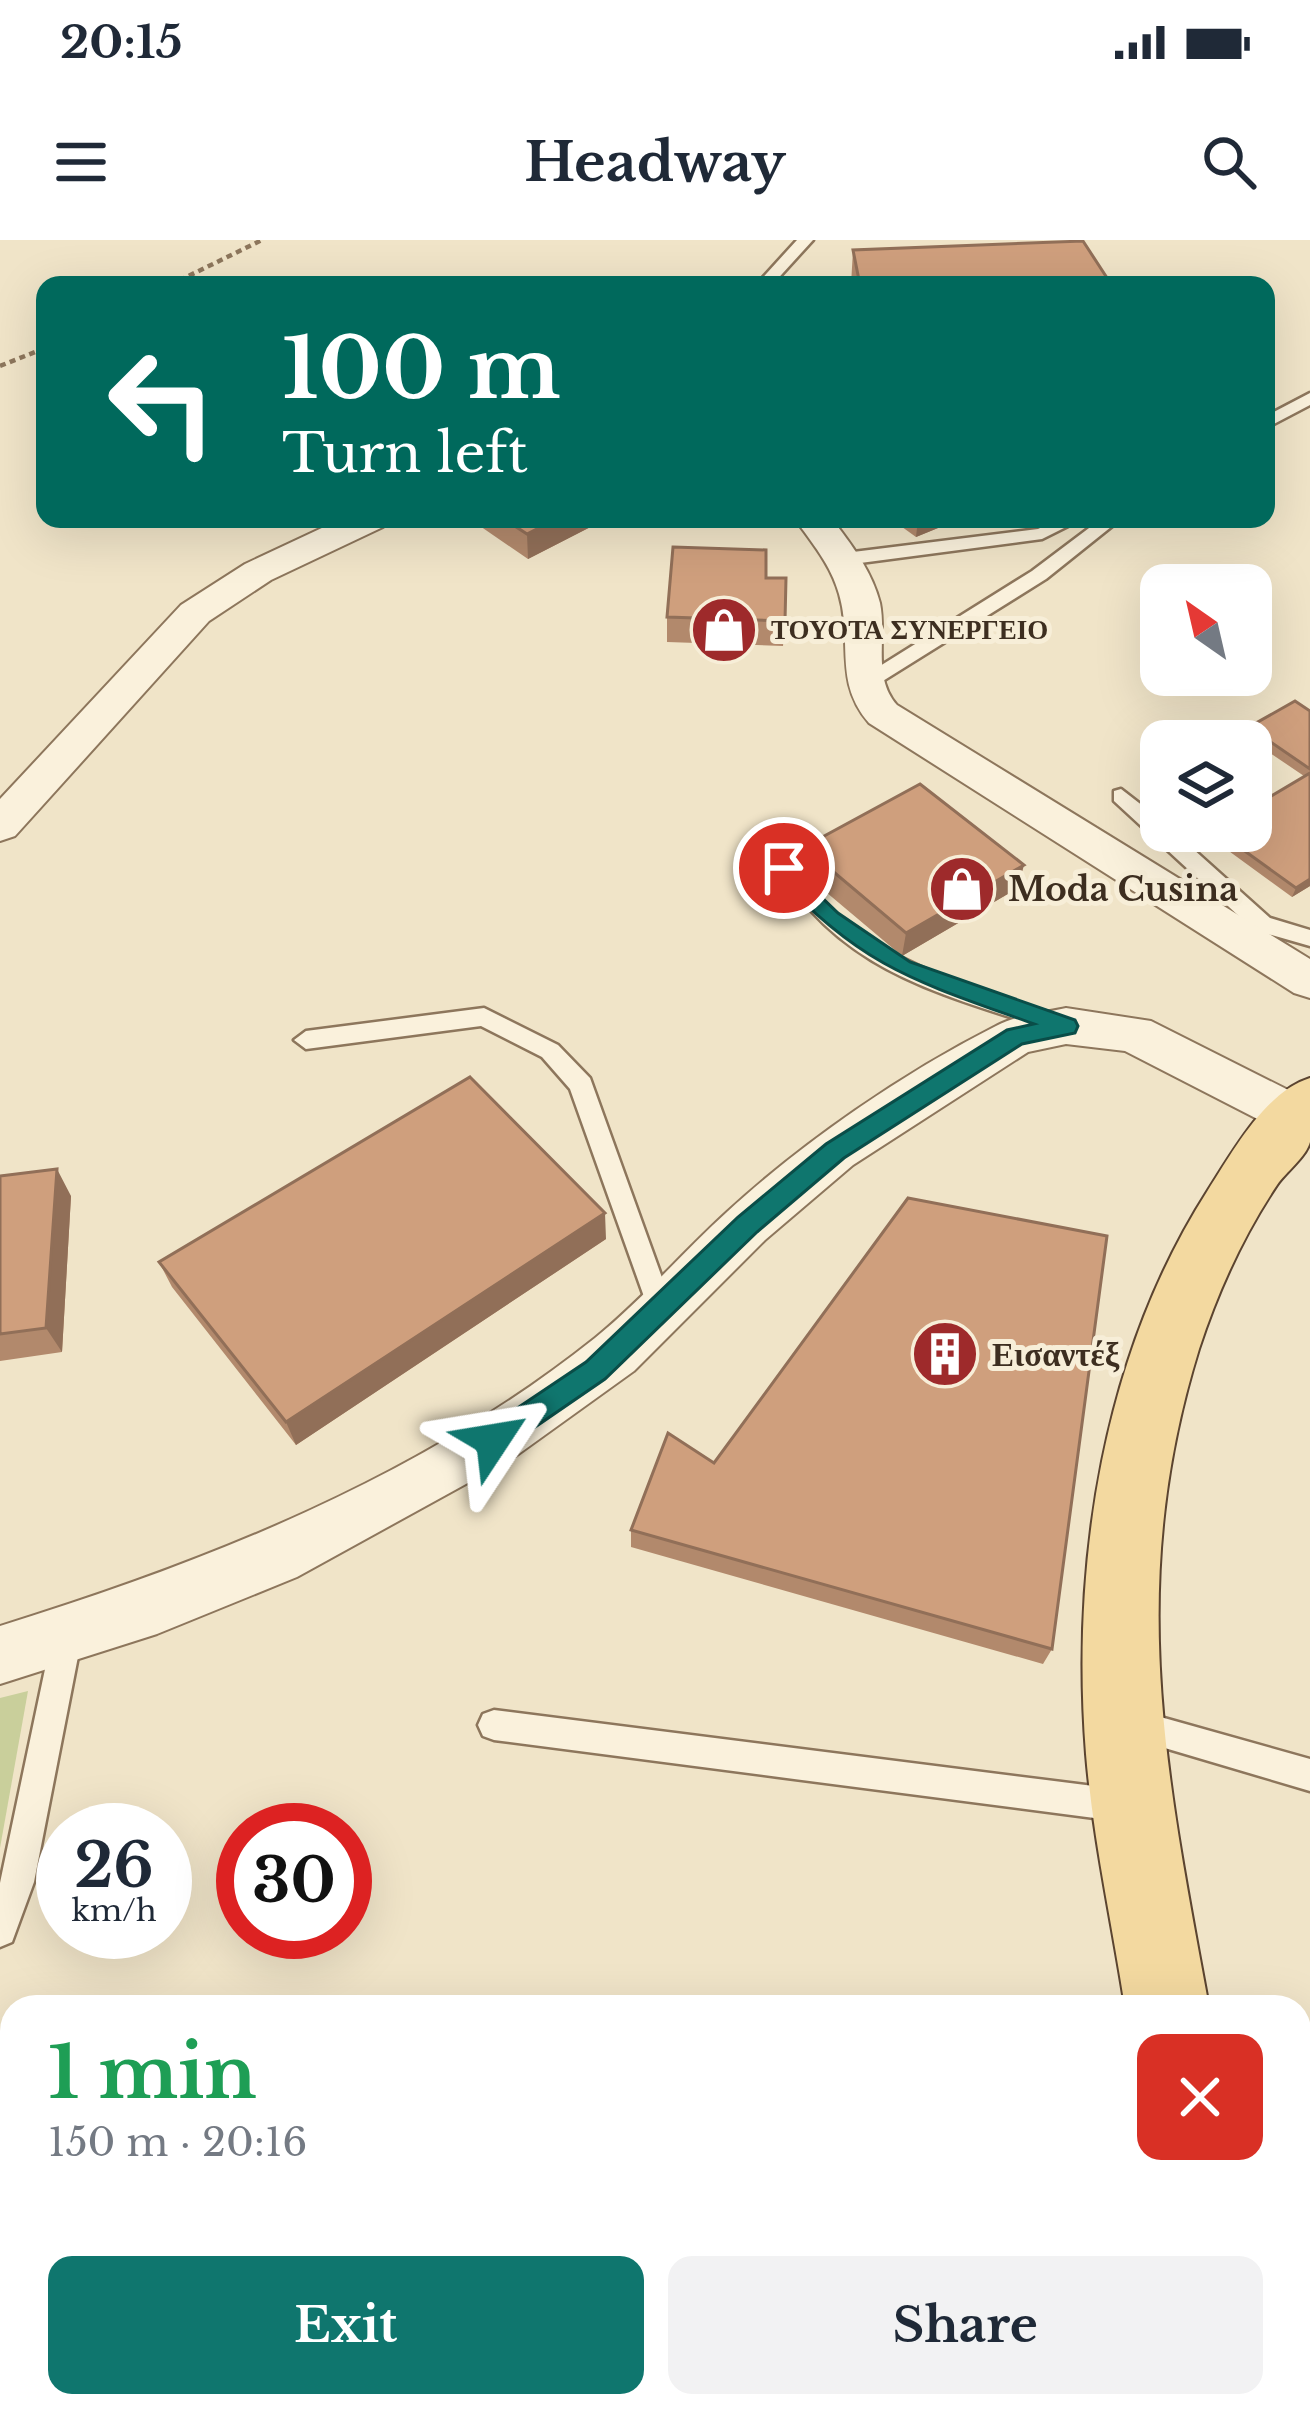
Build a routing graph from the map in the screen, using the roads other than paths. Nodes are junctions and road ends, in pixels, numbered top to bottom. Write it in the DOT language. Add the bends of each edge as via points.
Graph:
graph roads {
  1 [pos="805,240"];
  2 [pos="772,276"];
  3 [pos="1310,398"];
  4 [pos="1275,418"];
  5 [pos="351,528"];
  6 [pos="820,528"];
  7 [pos="1054,528"];
  8 [pos="1100,528"];
  9 [pos="844,559"];
  10 [pos="863,685"];
  11 [pos="1121,796"];
  12 [pos="0,826"];
  13 [pos="773,835"];
  14 [pos="1310,938"];
  15 [pos="1310,982"];
  16 [pos="1066,1026"];
  17 [pos="306,1040"];
  18 [pos="1303,1108"];
  19 [pos="662,1311"];
  20 [pos="67,1636"];
  21 [pos="0,1655"];
  22 [pos="1122,1722"];
  23 [pos="494,1725"];
  24 [pos="1310,1775"];
  25 [pos="1135,1807"];
  26 [pos="0,1930"];
  27 [pos="1165,1995"];
  1 -- 2 [label="lane"];
  3 -- 4 [label="lane"];
  5 -- 12 [label="street" via="258,572 195,614"];
  6 -- 9 [label="street"];
  7 -- 9 [label="lane"];
  8 -- 10 [label="lane"];
  9 -- 10 [label="street" via="862,606"];
  10 -- 15 [label="street" via="883,714"];
  11 -- 14 [label="lane" via="1262,924"];
  13 -- 16 [label="lane" via="804,895 902,968"];
  16 -- 18 [label="street" via="1134,1034"];
  16 -- 19 [label="street" via="1016,1037 835,1151"];
  17 -- 19 [label="lane" via="484,1017 550,1051 581,1085"];
  18 -- 22 [label="main road" via="1246,1182 1194,1275 1148,1401 1122,1537"];
  19 -- 20 [label="street" via="576,1387 388,1502 276,1558"];
  20 -- 21 [label="street"];
  20 -- 26 [label="lane"];
  22 -- 24 [label="lane"];
  22 -- 25 [label="main road"];
  23 -- 25 [label="lane"];
  25 -- 27 [label="main road"];
}
